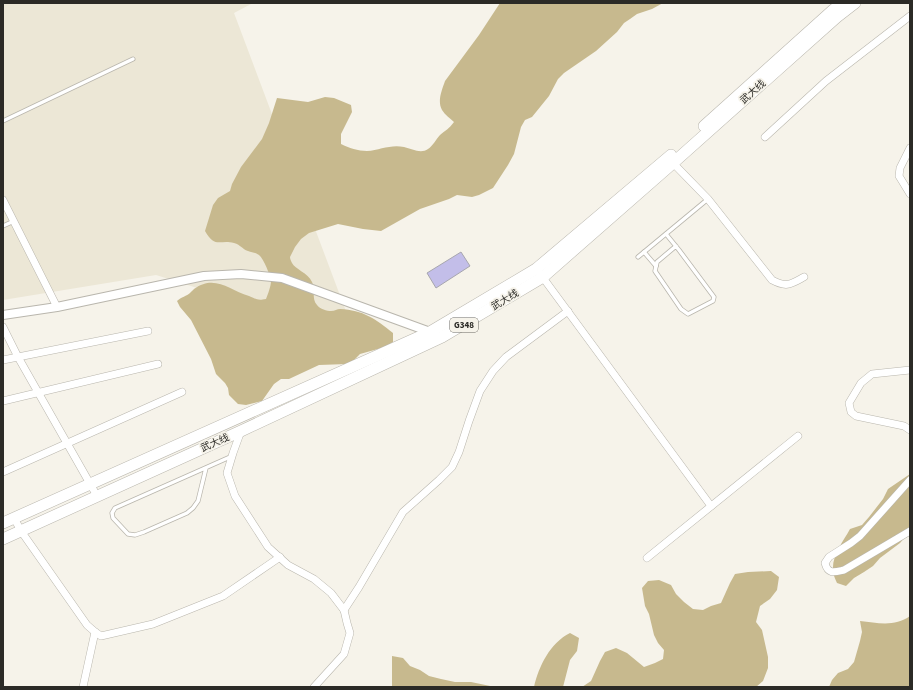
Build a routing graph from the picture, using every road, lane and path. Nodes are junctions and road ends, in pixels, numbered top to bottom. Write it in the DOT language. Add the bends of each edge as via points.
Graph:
graph roads {
  1 [pos="842,3"];
  2 [pos="855,3"];
  3 [pos="910,16"];
  4 [pos="134,60"];
  5 [pos="3,121"];
  6 [pos="765,137"];
  7 [pos="910,148"];
  8 [pos="670,161"];
  9 [pos="910,194"];
  10 [pos="708,199"];
  11 [pos="3,200"];
  12 [pos="14,221"];
  13 [pos="3,226"];
  14 [pos="666,234"];
  15 [pos="676,246"];
  16 [pos="644,252"];
  17 [pos="638,257"];
  18 [pos="656,266"];
  19 [pos="539,273"];
  20 [pos="804,277"];
  21 [pos="57,307"];
  22 [pos="568,311"];
  23 [pos="3,315"];
  24 [pos="3,326"];
  25 [pos="148,331"];
  26 [pos="430,332"];
  27 [pos="442,337"];
  28 [pos="18,357"];
  29 [pos="3,360"];
  30 [pos="158,364"];
  31 [pos="910,370"];
  32 [pos="182,392"];
  33 [pos="39,393"];
  34 [pos="3,401"];
  35 [pos="910,430"];
  36 [pos="241,431"];
  37 [pos="798,436"];
  38 [pos="67,443"];
  39 [pos="232,457"];
  40 [pos="206,468"];
  41 [pos="3,472"];
  42 [pos="910,480"];
  43 [pos="90,484"];
  44 [pos="97,496"];
  45 [pos="711,506"];
  46 [pos="14,518"];
  47 [pos="3,523"];
  48 [pos="910,530"];
  49 [pos="21,531"];
  50 [pos="3,539"];
  51 [pos="280,557"];
  52 [pos="647,558"];
  53 [pos="344,610"];
  54 [pos="95,632"];
  55 [pos="83,687"];
  56 [pos="314,687"];
  1 -- 8 [label="highway, 武大线 / G348"];
  2 -- 8 [label="highway, 武大线 / G348"];
  3 -- 6 [label="street" via="826,81"];
  4 -- 5 [label="lane"];
  7 -- 9 [label="street" via="899,176"];
  8 -- 10 [label="street"];
  8 -- 19 [label="highway, 武大线 / G348"];
  10 -- 14 [label="lane"];
  10 -- 20 [label="street" via="772,280 780,284 789,284"];
  11 -- 12 [label="street"];
  12 -- 13 [label="lane"];
  12 -- 21 [label="street"];
  14 -- 15 [label="lane"];
  14 -- 16 [label="lane"];
  15 -- 18 [label="lane" via="656,262"];
  15 -- 18 [label="lane" via="714,297 713,301 688,314 681,309 656,271"];
  16 -- 17 [label="lane"];
  16 -- 18 [label="lane"];
  19 -- 22 [label="street"];
  19 -- 26 [label="highway, 武大线 / G348"];
  19 -- 27 [label="highway, 武大线 / G348"];
  21 -- 23 [label="street"];
  21 -- 26 [label="street" via="204,276 241,274 282,278"];
  22 -- 45 [label="street"];
  22 -- 53 [label="street" via="506,358 493,371 480,391 452,467 403,512"];
  24 -- 28 [label="street"];
  25 -- 28 [label="street"];
  26 -- 27 [label="street"];
  26 -- 43 [label="highway, 武大线 / G348"];
  27 -- 36 [label="highway, 武大线 / G348"];
  28 -- 29 [label="street"];
  28 -- 33 [label="street"];
  30 -- 33 [label="street"];
  31 -- 35 [label="street" via="872,374 861,383 849,403 851,412 856,416 904,426"];
  32 -- 38 [label="street"];
  33 -- 34 [label="street"];
  33 -- 38 [label="street"];
  36 -- 39 [label="street"];
  36 -- 44 [label="highway, 武大线 / G348"];
  37 -- 45 [label="street"];
  38 -- 41 [label="street"];
  38 -- 43 [label="street"];
  39 -- 40 [label="lane"];
  39 -- 51 [label="street" via="227,473 235,496 268,547"];
  40 -- 40 [label="lane" via="115,508 112,513 114,518 128,534 135,535 187,513 198,501"];
  42 -- 48 [label="street" via="860,536 829,557 825,563 826,568 834,573 844,570"];
  43 -- 44 [label="street"];
  43 -- 46 [label="highway, 武大线 / G348"];
  44 -- 49 [label="highway, 武大线 / G348"];
  45 -- 52 [label="street"];
  46 -- 47 [label="highway, 武大线 / G348"];
  46 -- 49 [label="street"];
  49 -- 50 [label="highway, 武大线 / G348"];
  49 -- 54 [label="street" via="87,625"];
  51 -- 53 [label="street" via="331,593"];
  51 -- 54 [label="street" via="223,596 160,622 101,636"];
  53 -- 56 [label="street" via="350,633 344,654"];
  54 -- 55 [label="street"];
}
